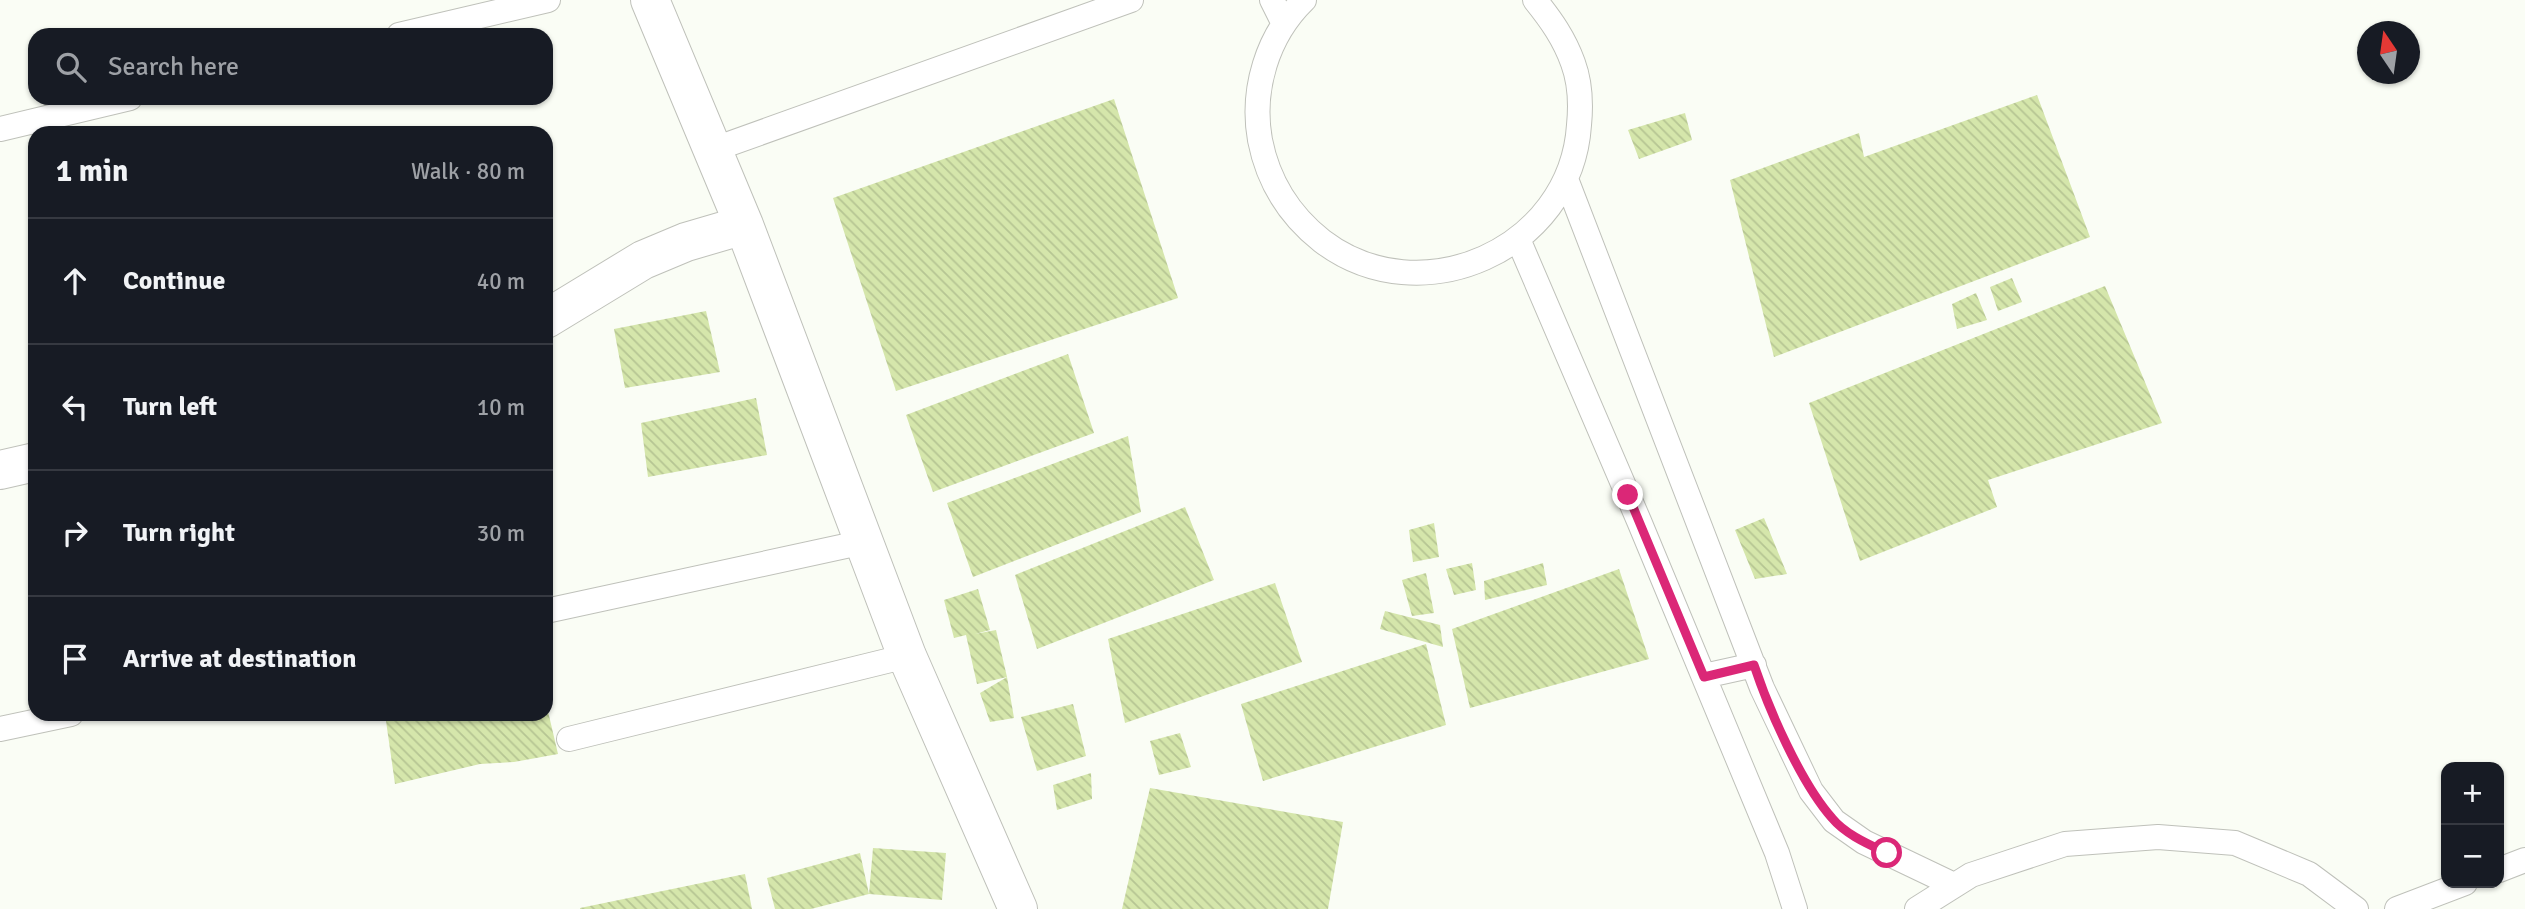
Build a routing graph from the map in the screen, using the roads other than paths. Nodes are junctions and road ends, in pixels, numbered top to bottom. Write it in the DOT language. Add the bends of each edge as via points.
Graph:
graph roads {
  1 [pos="548,0"];
  2 [pos="650,0"];
  3 [pos="1131,0"];
  4 [pos="1272,0"];
  5 [pos="1304,0"];
  6 [pos="1535,0"];
  7 [pos="1284,24"];
  8 [pos="429,28"];
  9 [pos="101,105"];
  10 [pos="0,129"];
  11 [pos="712,150"];
  12 [pos="1566,179"];
  13 [pos="744,225"];
  14 [pos="1518,239"];
  15 [pos="553,315"];
  16 [pos="28,463"];
  17 [pos="0,470"];
  18 [pos="863,542"];
  19 [pos="553,609"];
  20 [pos="906,656"];
  21 [pos="1754,665"];
  22 [pos="1704,677"];
  23 [pos="38,721"];
  24 [pos="0,729"];
  25 [pos="569,739"];
  26 [pos="2525,860"];
  27 [pos="2504,868"];
  28 [pos="1954,885"];
  29 [pos="2452,888"];
  30 [pos="1018,909"];
  31 [pos="1795,909"];
  32 [pos="1917,909"];
  33 [pos="2356,909"];
  34 [pos="2397,909"];
  1 -- 8 [label="lane"];
  2 -- 11 [label="street"];
  3 -- 11 [label="lane"];
  4 -- 7 [label="lane"];
  5 -- 7 [label="lane"];
  6 -- 12 [label="lane" via="1558,29 1574,65 1581,103 1578,142"];
  7 -- 14 [label="lane" via="1271,45 1259,83 1257,121 1264,159 1279,195 1303,226 1334,250 1370,266 1408,273 1447,271 1484,260"];
  9 -- 10 [label="lane"];
  11 -- 13 [label="street"];
  12 -- 14 [label="lane" via="1546,212"];
  12 -- 21 [label="lane"];
  13 -- 15 [label="street" via="643,260"];
  13 -- 18 [label="street"];
  14 -- 22 [label="lane"];
  16 -- 17 [label="street"];
  18 -- 19 [label="lane"];
  18 -- 20 [label="street"];
  20 -- 25 [label="lane"];
  20 -- 30 [label="street"];
  21 -- 22 [label="lane"];
  21 -- 28 [label="lane" via="1811,791 1833,821 1864,842"];
  22 -- 31 [label="lane" via="1777,853"];
  23 -- 24 [label="lane"];
  26 -- 27 [label="lane"];
  28 -- 32 [label="lane"];
  28 -- 33 [label="lane" via="1971,875 2065,845 2158,837 2235,843 2309,873"];
  29 -- 34 [label="lane"];
}
